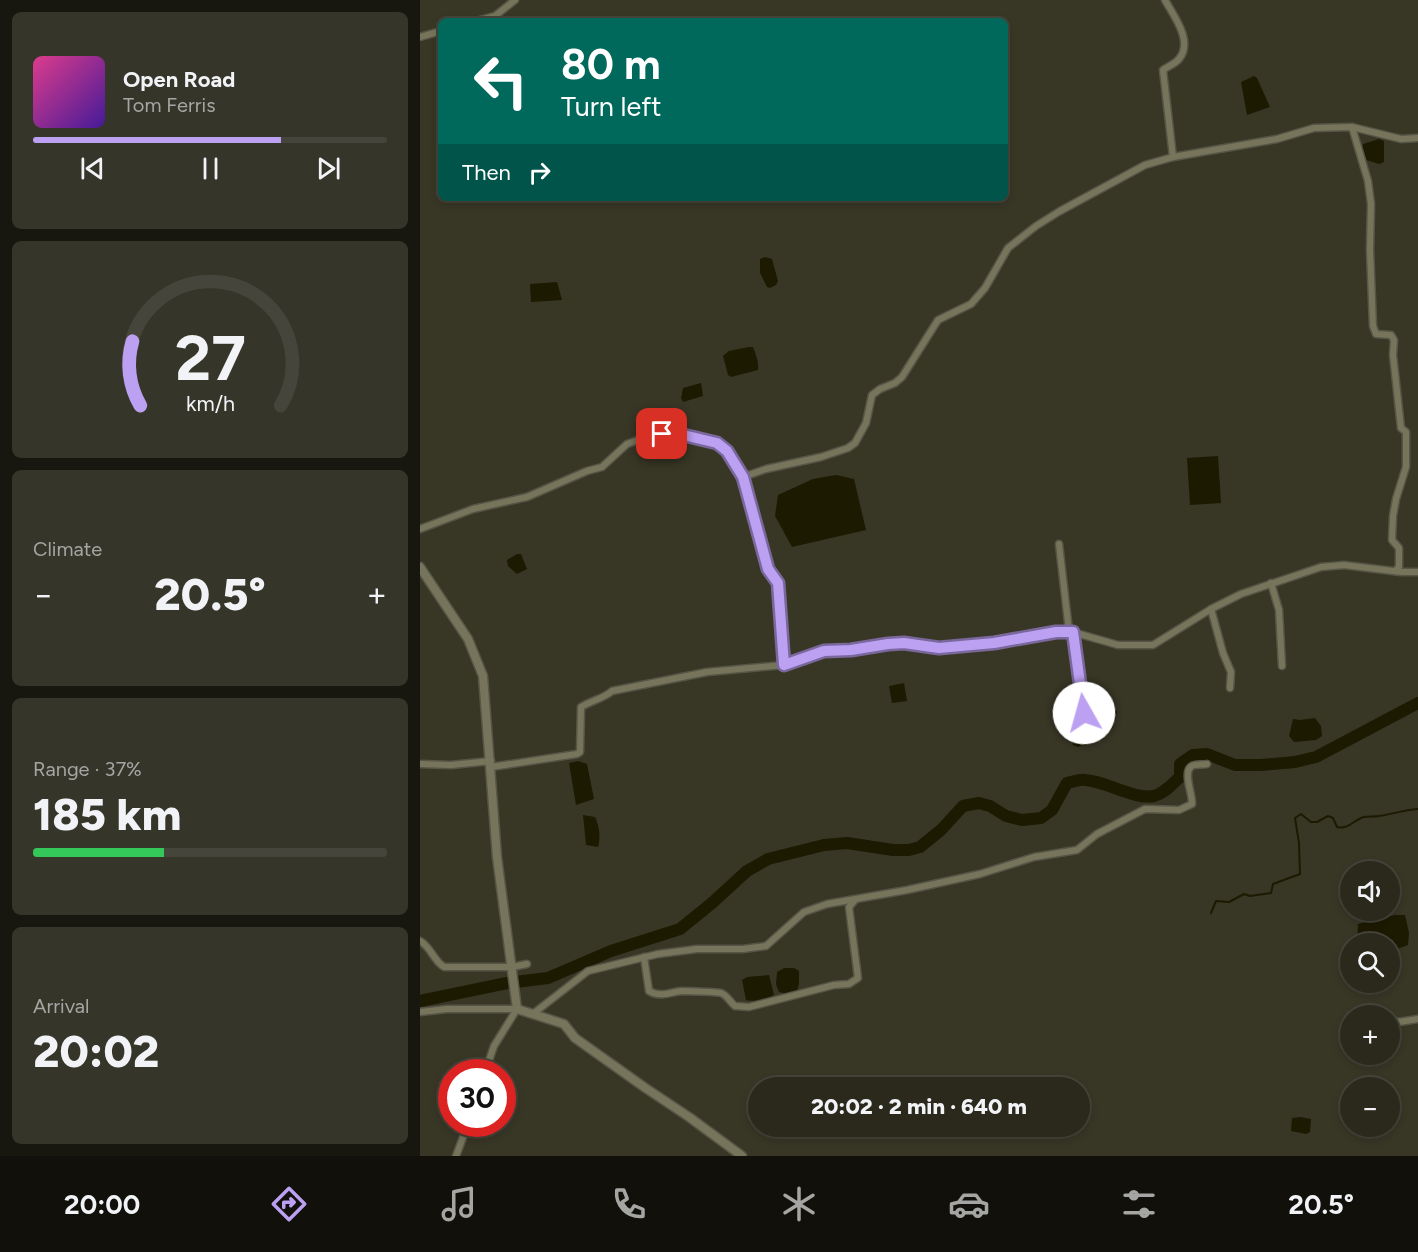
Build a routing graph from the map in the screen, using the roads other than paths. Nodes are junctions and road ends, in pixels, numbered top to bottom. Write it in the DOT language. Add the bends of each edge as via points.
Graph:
graph roads {
  1 [pos="515,0"];
  2 [pos="1165,0"];
  3 [pos="487,18"];
  4 [pos="438,32"];
  5 [pos="420,37"];
  6 [pos="1352,127"];
  7 [pos="1418,138"];
  8 [pos="1173,157"];
  9 [pos="743,477"];
  10 [pos="420,529"];
  11 [pos="1059,543"];
  12 [pos="420,567"];
  13 [pos="1395,571"];
  14 [pos="1418,572"];
  15 [pos="1271,583"];
  16 [pos="1211,609"];
  17 [pos="1071,631"];
  18 [pos="784,665"];
  19 [pos="1282,666"];
  20 [pos="1230,688"];
  21 [pos="1084,713"];
  22 [pos="420,764"];
  23 [pos="491,764"];
  24 [pos="1207,764"];
  25 [pos="855,900"];
  26 [pos="420,941"];
  27 [pos="644,957"];
  28 [pos="526,964"];
  29 [pos="513,971"];
  30 [pos="517,1009"];
  31 [pos="420,1012"];
  32 [pos="534,1013"];
  33 [pos="1418,1019"];
  34 [pos="1400,1022"];
  35 [pos="490,1059"];
  36 [pos="463,1137"];
  37 [pos="456,1156"];
  38 [pos="742,1156"];
  1 -- 3 [label="street"];
  2 -- 8 [label="street" via="1182,27 1183,45 1179,59 1163,70"];
  4 -- 5 [label="street"];
  6 -- 7 [label="street" via="1401,139"];
  6 -- 8 [label="street" via="1314,128 1277,139"];
  6 -- 13 [label="street" via="1371,204 1373,326 1376,334 1391,335 1395,340 1393,359 1401,428 1406,432 1406,467 1393,516 1392,540 1399,548 1399,567"];
  8 -- 9 [label="street" via="1145,165 1060,211 1008,248 971,304 938,320 902,377 872,395 866,423 855,443 820,457"];
  9 -- 10 [label="street" via="727,451 717,443 675,433 649,436 627,444 602,467 527,497 473,509"];
  9 -- 18 [label="street" via="768,569 778,583"];
  11 -- 17 [label="street"];
  12 -- 23 [label="street" via="468,639 483,676"];
  13 -- 14 [label="street"];
  13 -- 15 [label="street" via="1344,565 1321,567"];
  15 -- 16 [label="street"];
  15 -- 19 [label="street" via="1279,610"];
  16 -- 17 [label="street" via="1153,645 1118,645"];
  16 -- 20 [label="street" via="1231,672"];
  17 -- 18 [label="street" via="939,648 904,643 824,651"];
  17 -- 21 [label="street"];
  18 -- 23 [label="street" via="707,672 612,691 581,707 577,754"];
  22 -- 23 [label="street"];
  23 -- 29 [label="street" via="497,857"];
  24 -- 25 [label="street" via="1189,769 1192,804 1179,810 1145,809 1097,834 1077,850"];
  25 -- 27 [label="street" via="804,912 766,946 697,949"];
  25 -- 27 [label="street" via="849,907 858,978 849,984 735,1006 718,992 656,995 649,991"];
  26 -- 29 [label="street" via="444,967"];
  27 -- 32 [label="street" via="588,971"];
  28 -- 29 [label="street"];
  29 -- 30 [label="street"];
  30 -- 31 [label="street"];
  30 -- 32 [label="street"];
  30 -- 35 [label="street"];
  32 -- 38 [label="street" via="564,1024 575,1038"];
  33 -- 34 [label="street"];
  36 -- 37 [label="street"];
}
